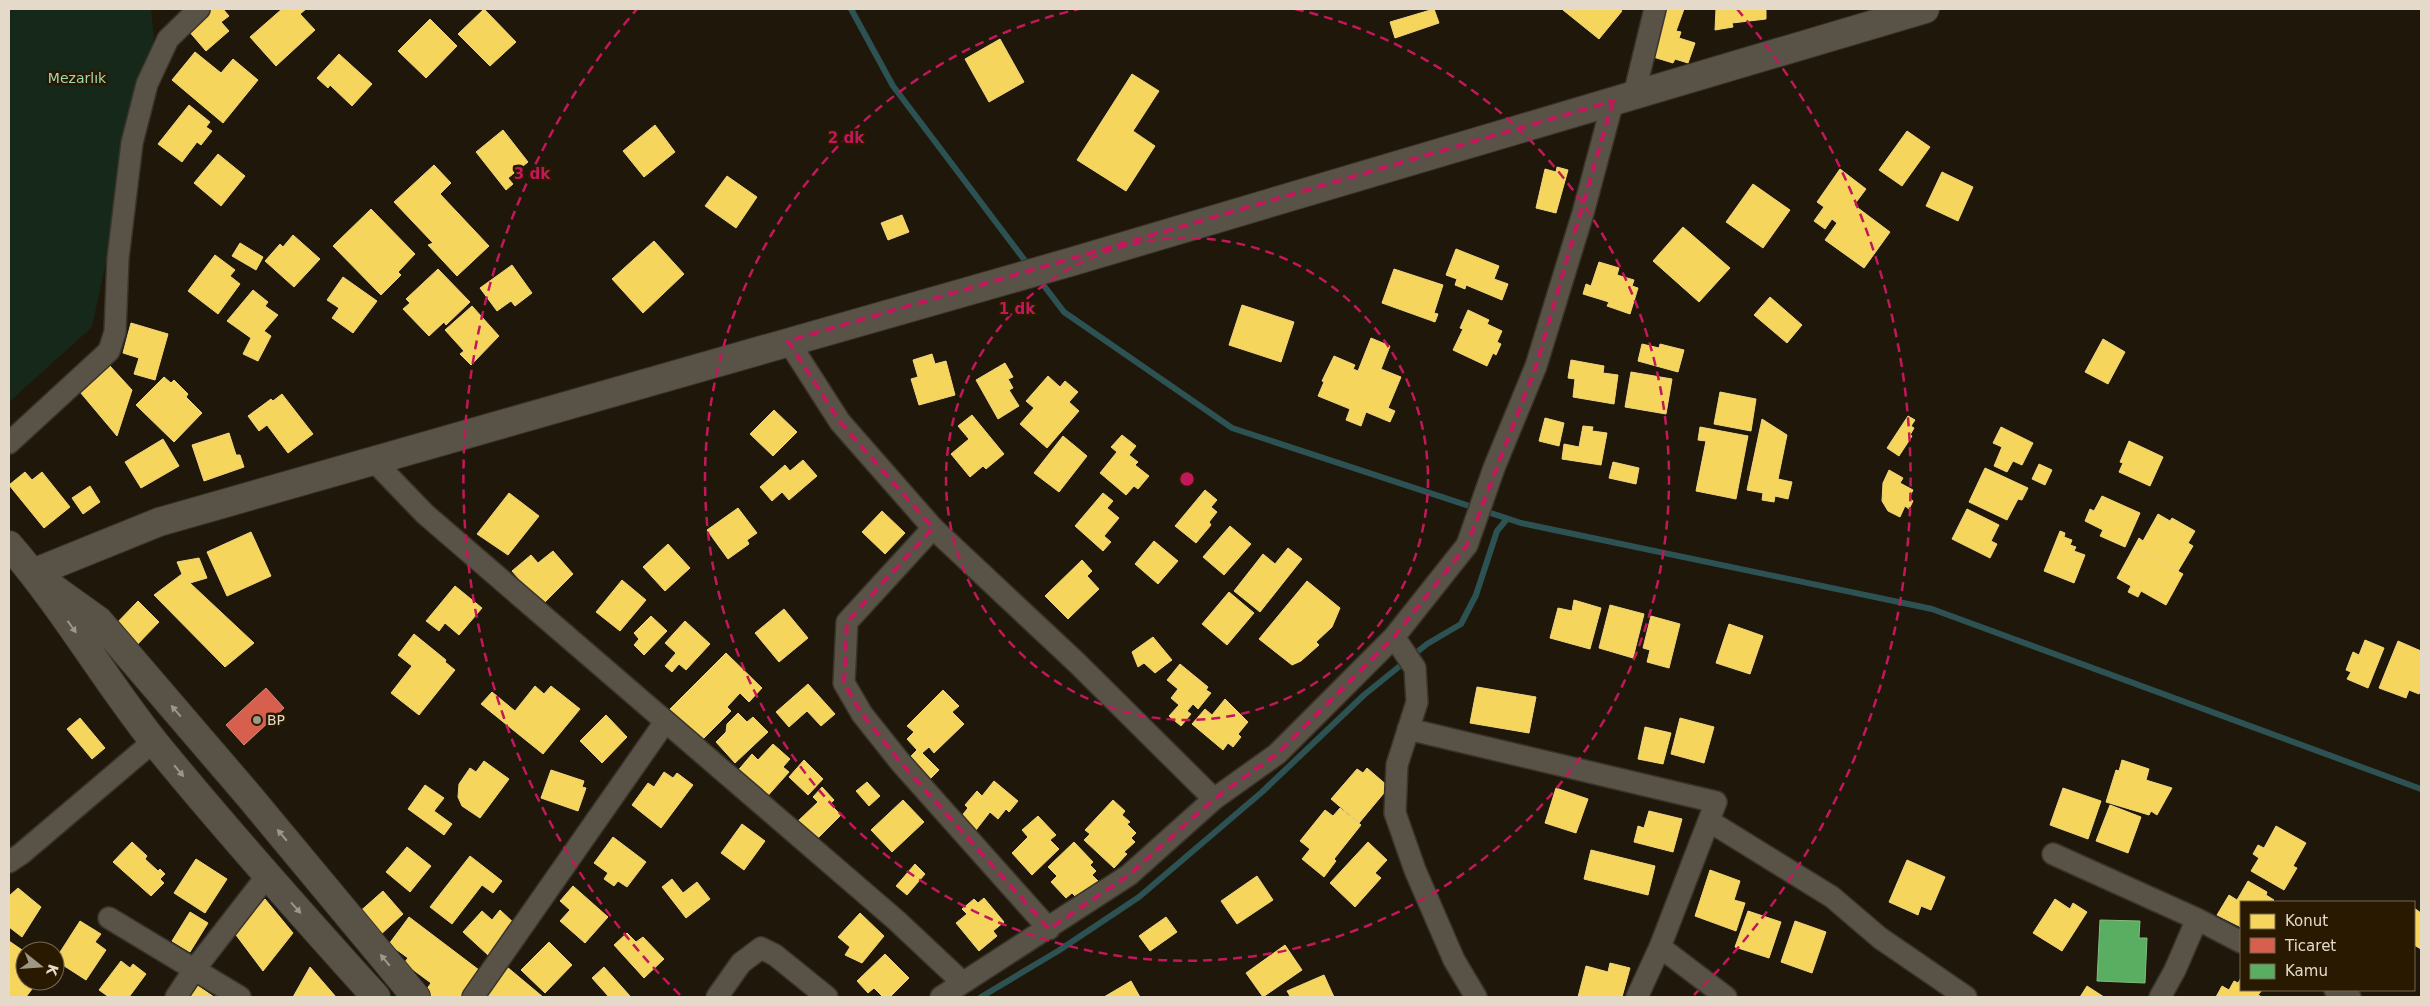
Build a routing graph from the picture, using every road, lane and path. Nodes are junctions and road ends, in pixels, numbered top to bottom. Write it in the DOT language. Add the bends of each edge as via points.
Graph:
graph roads {
  1 [pos="199,9"];
  2 [pos="1655,9"];
  3 [pos="1925,9"];
  4 [pos="1624,98"];
  5 [pos="788,341"];
  6 [pos="9,443"];
  7 [pos="373,460"];
  8 [pos="934,528"];
  9 [pos="9,546"];
  10 [pos="33,573"];
  11 [pos="1398,643"];
  12 [pos="665,722"];
  13 [pos="1408,729"];
  14 [pos="154,741"];
  15 [pos="1214,800"];
  16 [pos="1709,821"];
  17 [pos="2053,854"];
  18 [pos="9,862"];
  19 [pos="267,876"];
  20 [pos="109,918"];
  21 [pos="2197,919"];
  22 [pos="1049,929"];
  23 [pos="2240,941"];
  24 [pos="1660,947"];
  25 [pos="194,970"];
  26 [pos="962,982"];
  27 [pos="2337,991"];
  28 [pos="176,997"];
  29 [pos="240,997"];
  30 [pos="376,997"];
  31 [pos="416,997"];
  32 [pos="473,997"];
  33 [pos="717,997"];
  34 [pos="827,997"];
  35 [pos="940,997"];
  36 [pos="1476,997"];
  37 [pos="1637,997"];
  38 [pos="1726,997"];
  39 [pos="1966,997"];
  40 [pos="2160,997"];
  41 [pos="2350,997"];
  1 -- 6 [label="street" via="168,39 147,84 132,143 118,258 115,332 109,351"];
  2 -- 4 [label="street"];
  3 -- 4 [label="main road"];
  4 -- 5 [label="main road"];
  4 -- 11 [label="street" via="1583,213 1536,366 1494,468 1467,545"];
  5 -- 7 [label="main road"];
  5 -- 8 [label="street" via="840,422"];
  7 -- 10 [label="main road" via="159,522"];
  7 -- 12 [label="street" via="425,514"];
  8 -- 15 [label="street" via="1076,662"];
  8 -- 22 [label="street" via="846,622 844,683 862,714 900,763"];
  9 -- 10 [label="main road"];
  10 -- 14 [label="main road, one-way"];
  31 -- 10 [label="main road, one-way" via="99,621"];
  11 -- 13 [label="street" via="1416,668 1416,702"];
  11 -- 15 [label="street" via="1277,754"];
  12 -- 26 [label="street" via="896,920"];
  12 -- 32 [label="street"];
  13 -- 16 [label="street" via="1716,802"];
  13 -- 36 [label="street" via="1397,765 1395,813 1454,960"];
  14 -- 18 [label="street"];
  14 -- 19 [label="main road, one-way"];
  15 -- 22 [label="street" via="1129,875"];
  16 -- 24 [label="street"];
  16 -- 39 [label="street" via="1832,897 1880,938"];
  17 -- 21 [label="street"];
  19 -- 25 [label="street"];
  19 -- 30 [label="main road, one-way"];
  20 -- 25 [label="street"];
  21 -- 23 [label="street"];
  21 -- 40 [label="street"];
  22 -- 26 [label="street"];
  24 -- 37 [label="street"];
  24 -- 38 [label="street"];
  25 -- 28 [label="street"];
  25 -- 29 [label="street"];
  26 -- 35 [label="street"];
  27 -- 41 [label="street"];
  33 -- 34 [label="street" via="741,963 761,948 775,955"];
}
